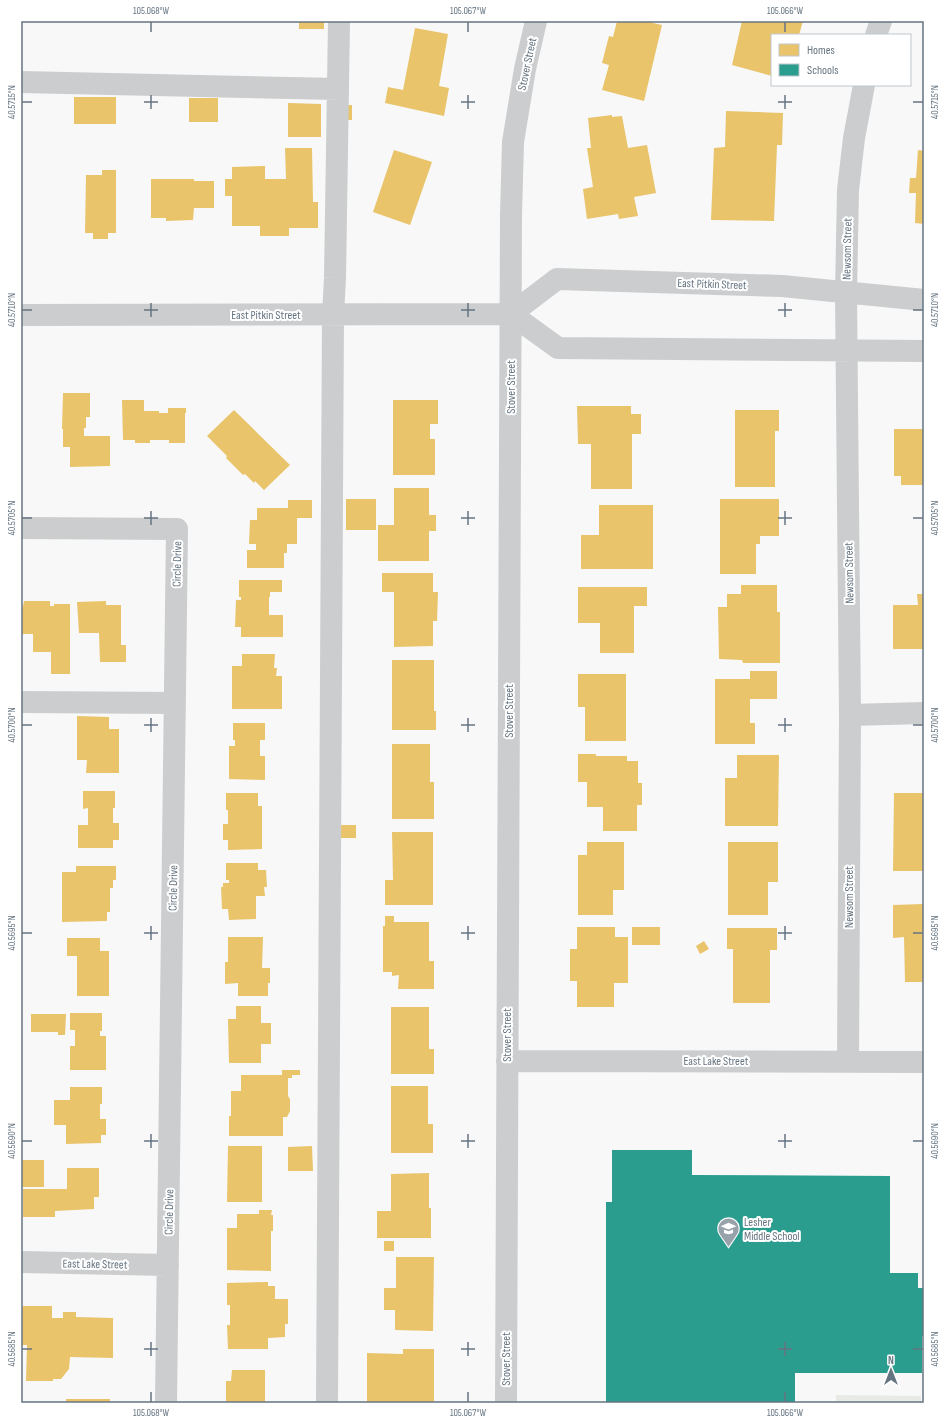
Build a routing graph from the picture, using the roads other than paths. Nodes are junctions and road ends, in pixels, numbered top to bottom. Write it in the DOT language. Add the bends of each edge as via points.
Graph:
graph roads {
  1 [pos="339,21"];
  2 [pos="536,21"];
  3 [pos="881,21"];
  4 [pos="876,34"];
  5 [pos="21,82"];
  6 [pos="864,86"];
  7 [pos="338,89"];
  8 [pos="846,292"];
  9 [pos="924,300"];
  10 [pos="21,314"];
  11 [pos="333,314"];
  12 [pos="511,314"];
  13 [pos="846,350"];
  14 [pos="924,351"];
  15 [pos="21,528"];
  16 [pos="21,702"];
  17 [pos="175,703"];
  18 [pos="924,713"];
  19 [pos="850,715"];
  20 [pos="507,1061"];
  21 [pos="848,1062"];
  22 [pos="924,1062"];
  23 [pos="21,1262"];
  24 [pos="168,1265"];
  25 [pos="166,1403"];
  26 [pos="327,1403"];
  27 [pos="506,1403"];
  1 -- 7 [label="street"];
  2 -- 12 [label="street, Stover Street" via="513,142"];
  3 -- 4 [label="street"];
  5 -- 7 [label="street"];
  6 -- 8 [label="street, Newsom Street" via="848,190"];
  7 -- 11 [label="street"];
  8 -- 9 [label="street, East Pitkin Street"];
  8 -- 12 [label="street, East Pitkin Street" via="782,286 557,279"];
  8 -- 13 [label="street, Newsom Street"];
  10 -- 11 [label="street, East Pitkin Street"];
  11 -- 12 [label="street, East Pitkin Street"];
  11 -- 26 [label="street"];
  12 -- 13 [label="street" via="558,348"];
  12 -- 20 [label="street, Stover Street"];
  13 -- 14 [label="street"];
  13 -- 19 [label="street, Newsom Street"];
  15 -- 17 [label="street, Circle Drive" via="177,529"];
  16 -- 17 [label="street"];
  17 -- 24 [label="street, Circle Drive"];
  18 -- 19 [label="street"];
  19 -- 21 [label="street, Newsom Street"];
  20 -- 21 [label="street, East Lake Street"];
  20 -- 27 [label="street, Stover Street"];
  21 -- 22 [label="street, East Lake Street"];
  23 -- 24 [label="street, East Lake Street"];
  24 -- 25 [label="street, Circle Drive"];
}
